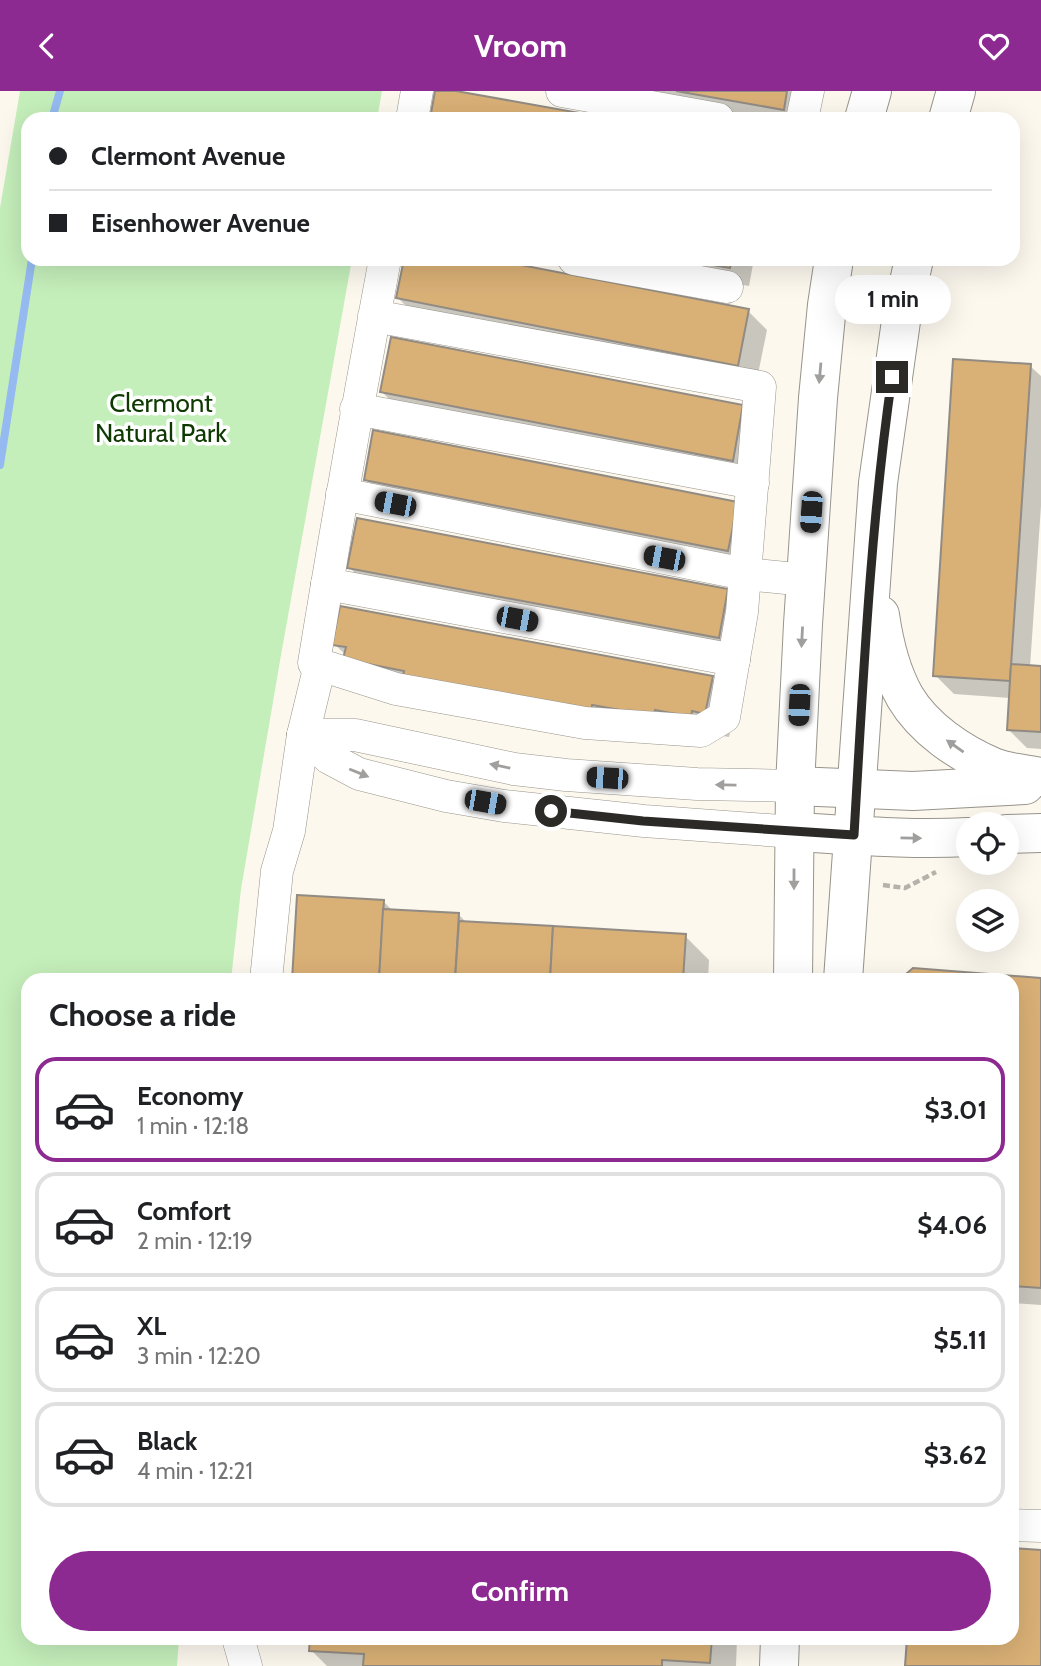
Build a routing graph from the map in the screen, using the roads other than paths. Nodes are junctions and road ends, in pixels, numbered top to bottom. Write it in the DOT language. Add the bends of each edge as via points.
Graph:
graph roads {
  1 [pos="417,91"];
  2 [pos="562,91"];
  3 [pos="808,91"];
  4 [pos="872,91"];
  5 [pos="956,91"];
  6 [pos="413,112"];
  7 [pos="679,112"];
  8 [pos="804,112"];
  9 [pos="866,112"];
  10 [pos="950,112"];
  11 [pos="384,266"];
  12 [pos="612,266"];
  13 [pos="833,266"];
  14 [pos="912,266"];
  15 [pos="727,287"];
  16 [pos="374,316"];
  17 [pos="356,409"];
  18 [pos="753,483"];
  19 [pos="342,494"];
  20 [pos="872,561"];
  21 [pos="745,574"];
  22 [pos="806,580"];
  23 [pos="327,584"];
  24 [pos="734,660"];
  25 [pos="320,665"];
  26 [pos="303,735"];
  27 [pos="1041,777"];
  28 [pos="1041,784"];
  29 [pos="794,786"];
  30 [pos="857,789"];
  31 [pos="794,832"];
  32 [pos="1041,832"];
  33 [pos="1019,833"];
  34 [pos="854,835"];
  35 [pos="956,851"];
  36 [pos="267,973"];
  37 [pos="793,973"];
  38 [pos="844,973"];
  39 [pos="1019,1525"];
  40 [pos="1041,1526"];
  41 [pos="240,1645"];
  42 [pos="780,1645"];
  43 [pos="246,1666"];
  44 [pos="779,1666"];
  1 -- 6 [label="street"];
  2 -- 7 [label="street"];
  3 -- 8 [label="street"];
  4 -- 9 [label="main road"];
  5 -- 10 [label="main road"];
  11 -- 16 [label="street"];
  12 -- 15 [label="street"];
  13 -- 22 [label="main road, one-way" via="822,348"];
  14 -- 20 [label="main road" via="889,398"];
  16 -- 17 [label="street"];
  16 -- 18 [label="street" via="760,387"];
  17 -- 18 [label="street"];
  17 -- 19 [label="street"];
  18 -- 21 [label="street"];
  19 -- 21 [label="street"];
  19 -- 23 [label="street"];
  27 -- 20 [label="main road, one-way" via="995,768 963,752 929,727 906,698 882,628"];
  20 -- 30 [label="main road"];
  21 -- 22 [label="street"];
  21 -- 24 [label="street"];
  22 -- 29 [label="main road, one-way"];
  23 -- 24 [label="street"];
  23 -- 25 [label="street" via="314,663"];
  24 -- 25 [label="street" via="724,717 701,731 584,723 396,689"];
  25 -- 26 [label="street"];
  29 -- 26 [label="street, one-way" via="566,775 514,769 355,734"];
  26 -- 31 [label="street, one-way" via="329,758 359,774 446,796 643,821"];
  26 -- 36 [label="street" via="289,831 277,871"];
  28 -- 30 [label="main road"];
  29 -- 30 [label="main road"];
  29 -- 31 [label="main road"];
  30 -- 34 [label="main road"];
  31 -- 34 [label="main road"];
  31 -- 37 [label="main road, one-way"];
  32 -- 33 [label="main road"];
  34 -- 35 [label="main road, one-way" via="933,839"];
  34 -- 38 [label="main road"];
  39 -- 40 [label="street"];
  41 -- 43 [label="street"];
  42 -- 44 [label="main road"];
}
